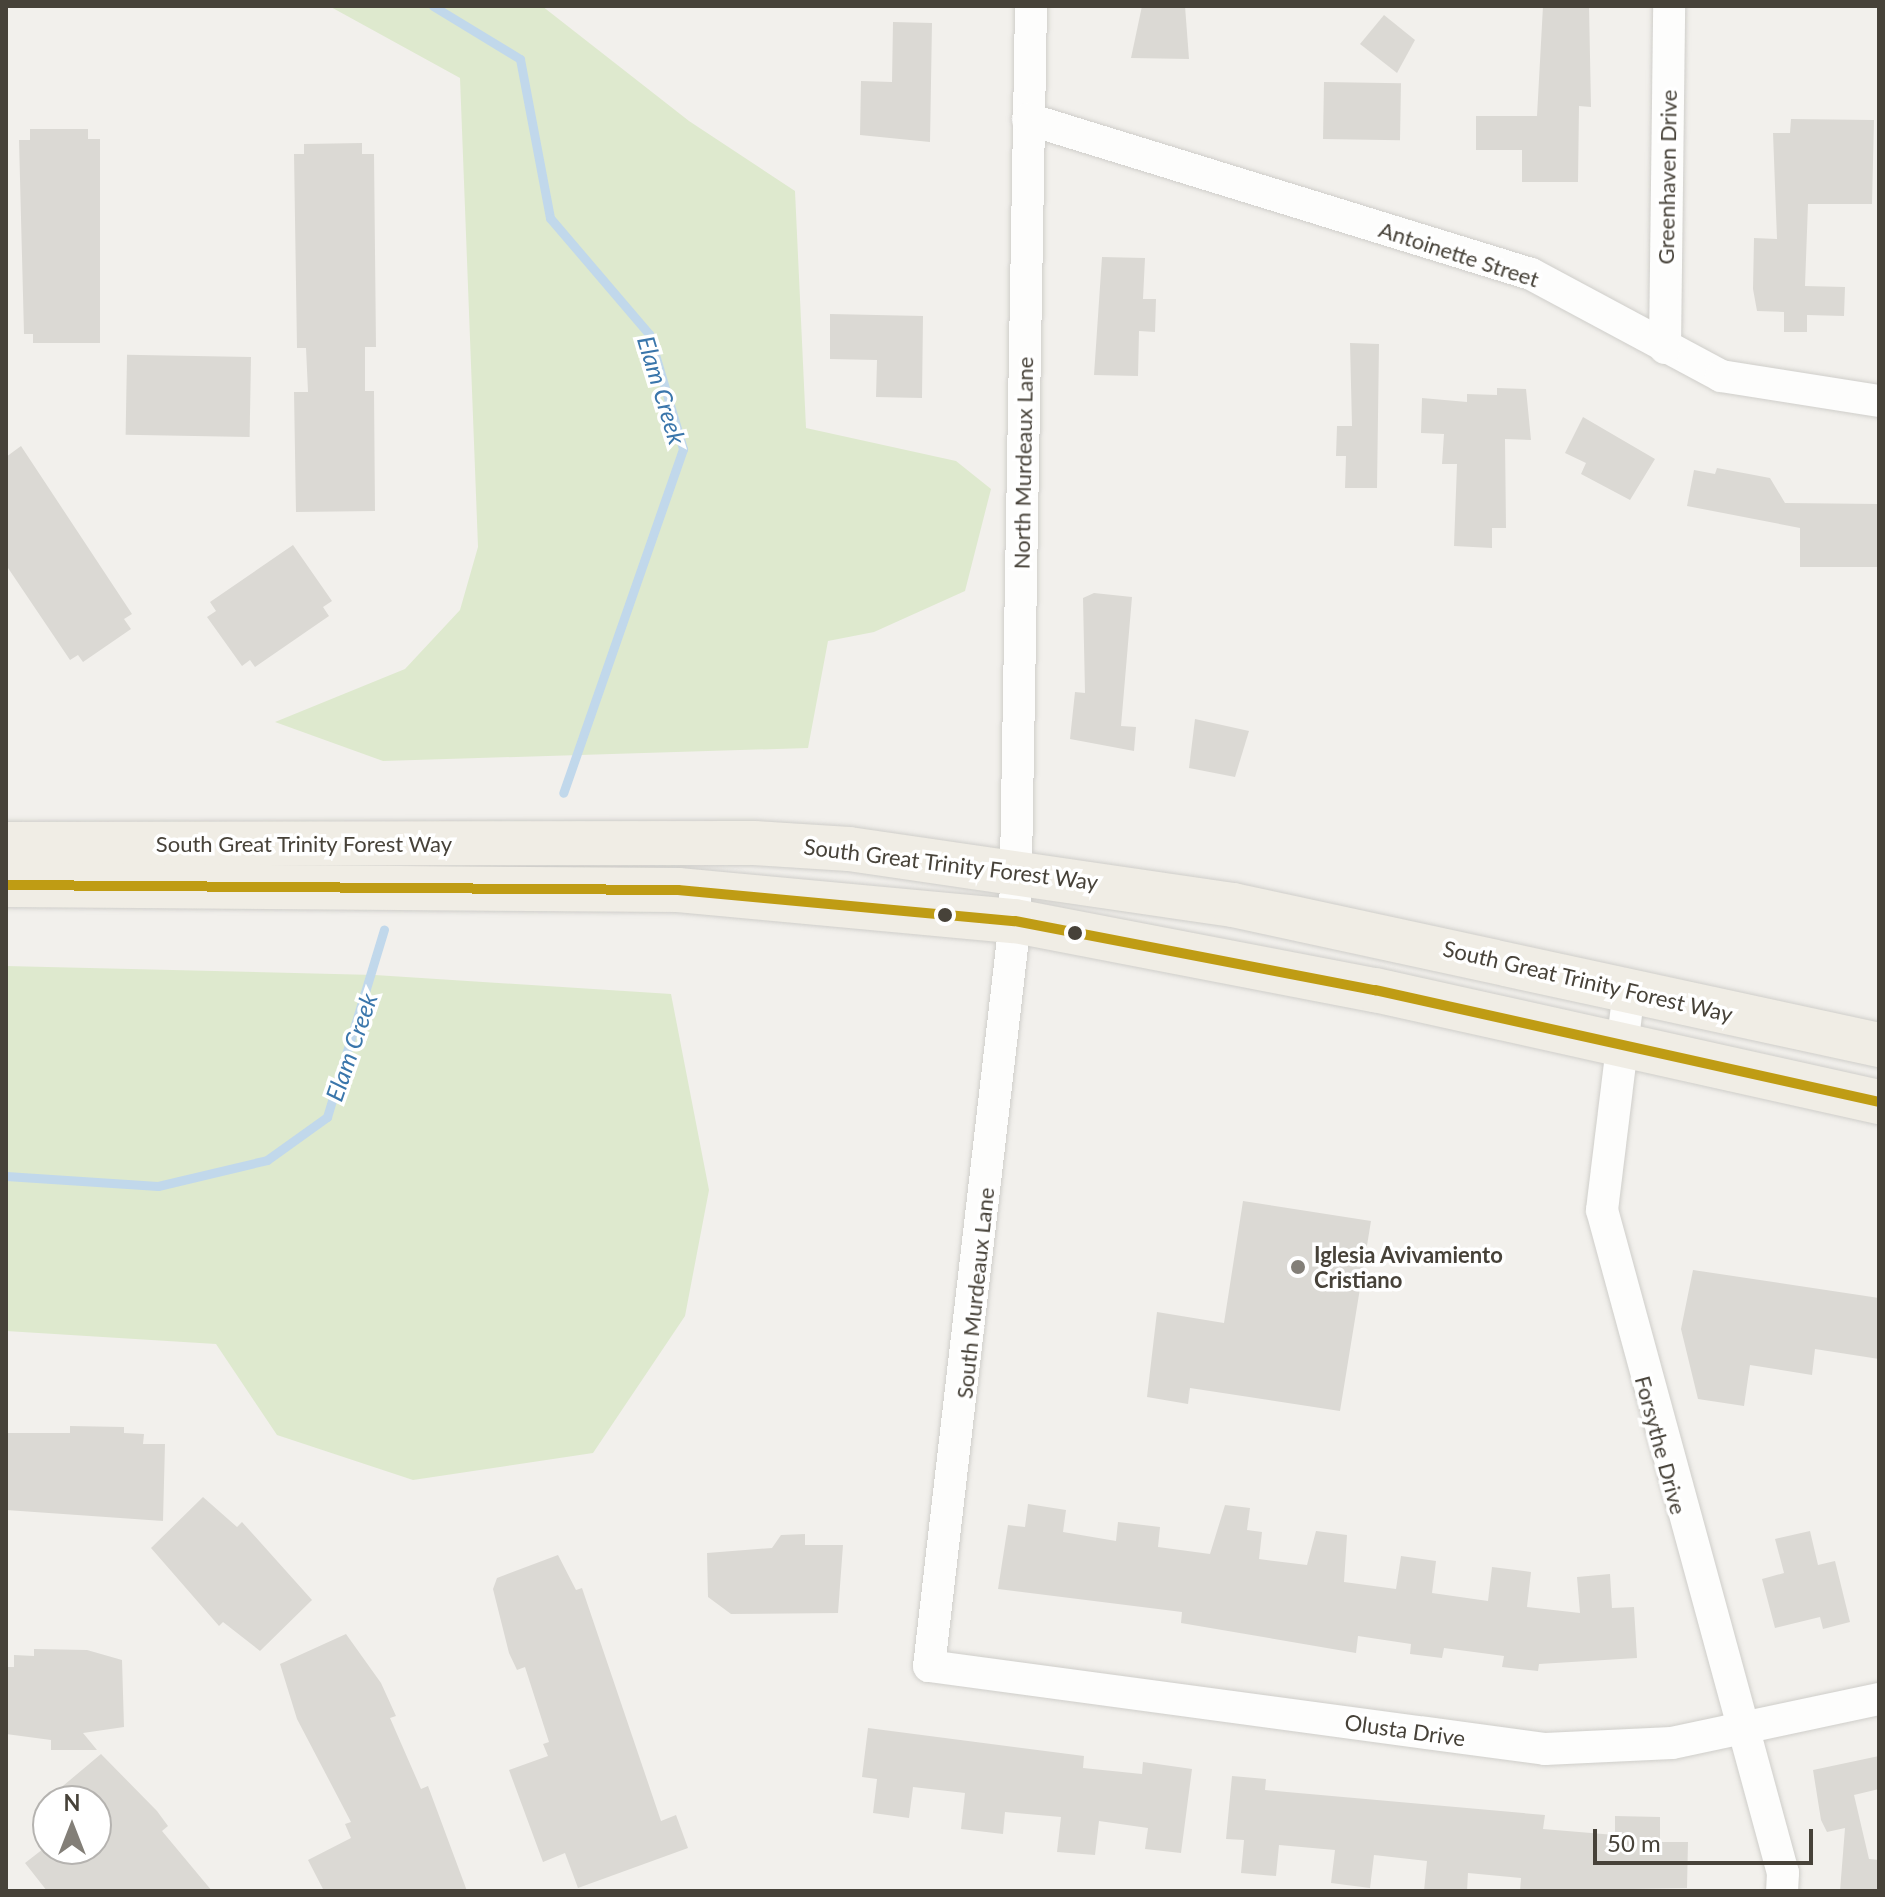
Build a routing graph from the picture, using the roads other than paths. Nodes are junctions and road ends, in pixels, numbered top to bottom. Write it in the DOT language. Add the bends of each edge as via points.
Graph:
graph roads {
  1 [pos="1031,6"];
  2 [pos="1669,6"];
  3 [pos="1028,119"];
  4 [pos="1665,348"];
  5 [pos="1879,401"];
  6 [pos="6,844"];
  7 [pos="1017,868"];
  8 [pos="6,885"];
  9 [pos="1015,921"];
  10 [pos="1629,990"];
  11 [pos="1619,1045"];
  12 [pos="1879,1045"];
  13 [pos="1879,1102"];
  14 [pos="929,1666"];
  15 [pos="1879,1699"];
  16 [pos="1736,1724"];
  17 [pos="1782,1891"];
  1 -- 3 [label="street, North Murdeaux Lane"];
  2 -- 4 [label="street, Greenhaven Drive"];
  3 -- 4 [label="street, Antoinette Street" via="1531,274"];
  3 -- 7 [label="street, North Murdeaux Lane"];
  4 -- 5 [label="street, Antoinette Street" via="1721,376"];
  6 -- 7 [label="main road, South Great Trinity Forest Way" via="754,843"];
  7 -- 9 [label="street, North Murdeaux Lane"];
  7 -- 10 [label="main road, South Great Trinity Forest Way" via="1233,905"];
  8 -- 9 [label="main road, South Great Trinity Forest Way" via="678,890"];
  9 -- 11 [label="main road, South Great Trinity Forest Way"];
  9 -- 14 [label="street, South Murdeaux Lane"];
  10 -- 11 [label="street, Forsythe Drive"];
  10 -- 12 [label="main road, South Great Trinity Forest Way"];
  11 -- 13 [label="main road, South Great Trinity Forest Way"];
  11 -- 16 [label="street, Forsythe Drive" via="1602,1210"];
  14 -- 16 [label="street, Olusta Drive" via="1545,1749 1672,1743"];
  15 -- 16 [label="street, Olusta Drive"];
  16 -- 17 [label="street, Forsythe Drive" via="1783,1873"];
}
